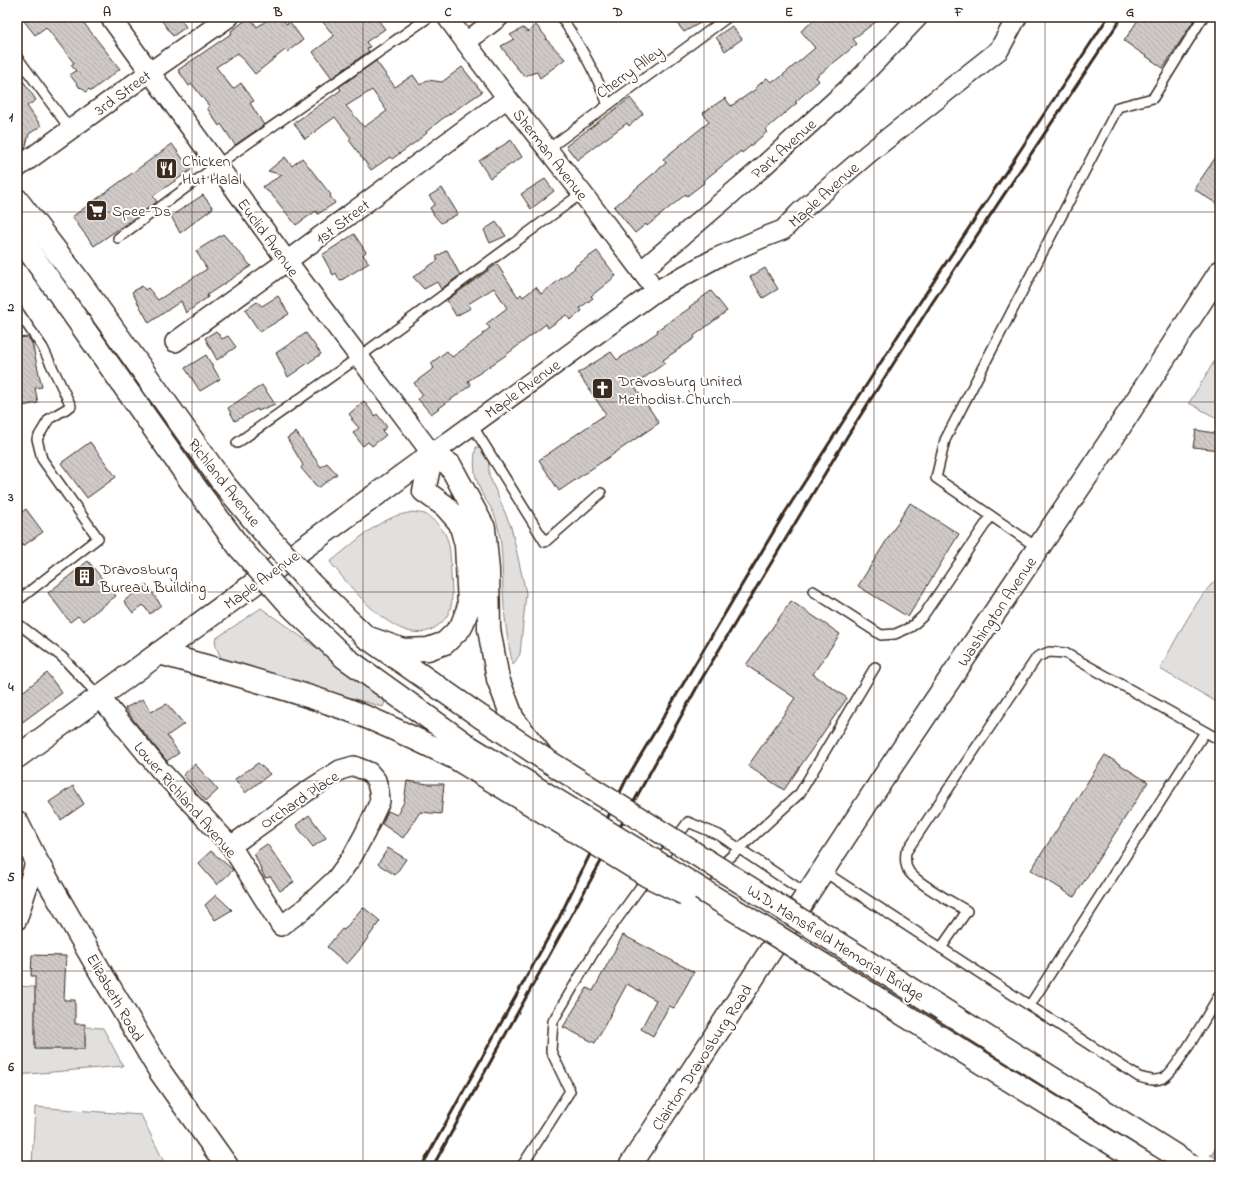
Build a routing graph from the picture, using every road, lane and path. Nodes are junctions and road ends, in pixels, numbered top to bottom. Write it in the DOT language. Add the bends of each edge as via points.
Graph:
graph roads {
  1 [pos="110,17"];
  2 [pos="229,17"];
  3 [pos="429,17"];
  4 [pos="447,17"];
  5 [pos="500,17"];
  6 [pos="561,17"];
  7 [pos="728,17"];
  8 [pos="918,17"];
  9 [pos="1017,17"];
  10 [pos="1203,17"];
  11 [pos="466,42"];
  12 [pos="17,57"];
  13 [pos="150,72"];
  14 [pos="507,98"];
  15 [pos="608,105"];
  16 [pos="70,129"];
  17 [pos="548,149"];
  18 [pos="217,165"];
  19 [pos="17,168"];
  20 [pos="582,193"];
  21 [pos="17,200"];
  22 [pos="17,234"];
  23 [pos="118,238"];
  24 [pos="287,262"];
  25 [pos="641,270"];
  26 [pos="1220,272"];
  27 [pos="656,291"];
  28 [pos="17,310"];
  29 [pos="175,342"];
  30 [pos="359,357"];
  31 [pos="472,425"];
  32 [pos="237,443"];
  33 [pos="432,454"];
  34 [pos="601,492"];
  35 [pos="991,516"];
  36 [pos="1038,548"];
  37 [pos="813,591"];
  38 [pos="17,601"];
  39 [pos="17,623"];
  40 [pos="366,637"];
  41 [pos="159,653"];
  42 [pos="875,667"];
  43 [pos="99,696"];
  44 [pos="481,717"];
  45 [pos="1205,732"];
  46 [pos="1220,740"];
  47 [pos="462,752"];
  48 [pos="17,757"];
  49 [pos="543,758"];
  50 [pos="17,822"];
  51 [pos="230,846"];
  52 [pos="739,848"];
  53 [pos="36,860"];
  54 [pos="823,871"];
  55 [pos="808,894"];
  56 [pos="17,920"];
  57 [pos="281,926"];
  58 [pos="790,936"];
  59 [pos="941,948"];
  60 [pos="772,949"];
  61 [pos="1220,994"];
  62 [pos="1030,1005"];
  63 [pos="227,1166"];
  64 [pos="522,1166"];
  65 [pos="630,1166"];
  66 [pos="1148,1166"];
  67 [pos="1192,1166"];
  1 -- 13 [label="street, Euclid Avenue"];
  2 -- 13 [label="street, 3rd Street"];
  3 -- 18 [label="lane"];
  4 -- 11 [label="street, Sherman Avenue"];
  5 -- 11 [label="street"];
  6 -- 15 [label="lane" via="590,64"];
  7 -- 15 [label="lane, Cherry Alley"];
  8 -- 25 [label="street, Park Avenue" via="859,79 809,125"];
  9 -- 27 [label="street, Maple Avenue" via="999,50 869,153 800,212 783,230 716,258"];
  10 -- 35 [label="lane" via="1153,98 1118,107 945,440 936,478"];
  11 -- 14 [label="street, Sherman Avenue"];
  12 -- 16 [label="lane"];
  13 -- 16 [label="street, 3rd Street"];
  13 -- 18 [label="street, Euclid Avenue"];
  14 -- 17 [label="street, Sherman Avenue"];
  14 -- 24 [label="street, 1st Street"];
  15 -- 17 [label="lane, Cherry Alley"];
  16 -- 19 [label="street, 3rd Street"];
  17 -- 20 [label="street, Sherman Avenue"];
  18 -- 23 [label="lane"];
  18 -- 24 [label="street, Euclid Avenue"];
  20 -- 25 [label="street, Sherman Avenue"];
  20 -- 30 [label="lane"];
  21 -- 40 [label="main road, Richland Avenue, bridge" via="76,277 223,483 311,584"];
  22 -- 47 [label="main road, Richland Avenue, bridge" via="240,548 291,606 344,657"];
  24 -- 29 [label="street, 1st Street"];
  24 -- 30 [label="street, Euclid Avenue"];
  25 -- 27 [label="street, Sherman Avenue"];
  26 -- 36 [label="main road, Washington Avenue"];
  27 -- 31 [label="street, Maple Avenue"];
  28 -- 38 [label="lane" via="43,348 71,406 49,419 37,439 42,459 98,538"];
  30 -- 32 [label="lane"];
  30 -- 33 [label="street, Euclid Avenue"];
  31 -- 33 [label="street, Maple Avenue"];
  31 -- 34 [label="lane" via="545,542"];
  33 -- 40 [label="main road" via="424,491 446,506 460,523 466,545 469,606 461,627 445,643 428,649 403,650"];
  33 -- 41 [label="main road, Maple Avenue"];
  33 -- 49 [label="main road" via="450,465 484,528 489,629 498,679 513,719"];
  35 -- 36 [label="lane"];
  35 -- 37 [label="lane" via="923,616 911,627 895,634 881,635"];
  36 -- 54 [label="main road, Washington Avenue"];
  39 -- 43 [label="lane" via="62,657"];
  40 -- 44 [label="main road, Richland Avenue"];
  41 -- 43 [label="main road, Maple Avenue"];
  41 -- 47 [label="main road" via="267,683"];
  42 -- 52 [label="lane" via="800,793"];
  43 -- 48 [label="main road, Maple Avenue"];
  43 -- 51 [label="street, Lower Richland Avenue" via="160,770"];
  44 -- 49 [label="main road, W.D. Mansfield Memorial Bridge, bridge"];
  45 -- 46 [label="lane"];
  45 -- 59 [label="lane" via="1064,653 1049,652 1037,657 906,852 905,862 908,871 916,880 967,911"];
  45 -- 62 [label="lane"];
  47 -- 58 [label="main road, W.D. Mansfield Memorial Bridge, bridge" via="648,876"];
  49 -- 67 [label="main road, W.D. Mansfield Memorial Bridge, bridge"];
  50 -- 53 [label="main road, Elizabeth Road"];
  51 -- 57 [label="street, Lower Richland Avenue"];
  51 -- 57 [label="street, Orchard Place" via="340,770 354,766 369,772 376,780 380,801 352,857 336,879 304,909"];
  52 -- 55 [label="lane"];
  52 -- 58 [label="lane" via="725,862 717,881 723,891"];
  52 -- 64 [label="lane" via="719,835 688,822 597,947 553,1021 552,1051 570,1091"];
  53 -- 56 [label="street"];
  53 -- 63 [label="main road, Elizabeth Road" via="161,1073"];
  54 -- 55 [label="main road, Washington Avenue"];
  54 -- 59 [label="lane"];
  55 -- 58 [label="main road, Washington Avenue"];
  58 -- 60 [label="main road, Washington Avenue"];
  58 -- 66 [label="main road, W.D. Mansfield Memorial Bridge, bridge"];
  59 -- 62 [label="lane"];
  60 -- 65 [label="main road, Clairton Dravosburg Road"];
  61 -- 62 [label="lane" via="1175,1068 1164,1078 1153,1080 1139,1076"];
}
